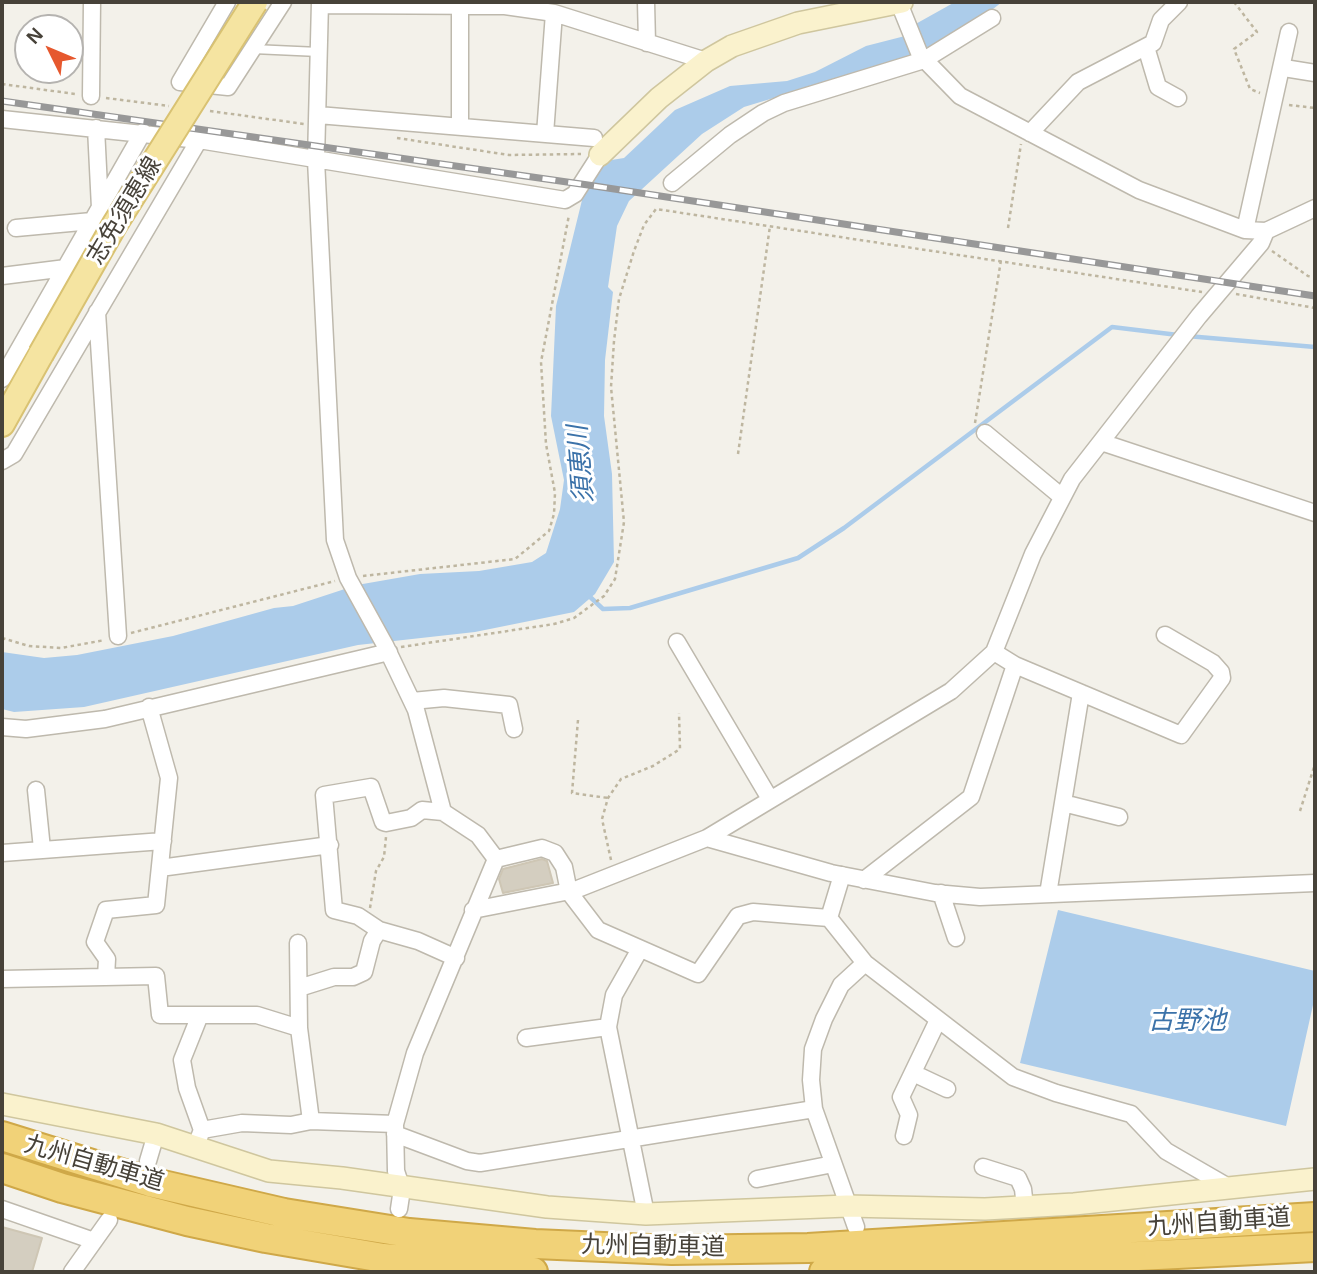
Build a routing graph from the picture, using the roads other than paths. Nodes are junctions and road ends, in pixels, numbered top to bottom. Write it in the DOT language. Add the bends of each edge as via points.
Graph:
graph roads {
  1 [pos="92,2"];
  2 [pos="227,2"];
  3 [pos="255,2"];
  4 [pos="283,2"];
  5 [pos="460,2"];
  6 [pos="646,2"];
  7 [pos="1178,2"];
  8 [pos="320,3"];
  9 [pos="901,6"];
  10 [pos="545,9"];
  11 [pos="992,18"];
  12 [pos="1289,32"];
  13 [pos="647,43"];
  14 [pos="1146,47"];
  15 [pos="253,49"];
  16 [pos="319,52"];
  17 [pos="922,57"];
  18 [pos="706,61"];
  19 [pos="1283,68"];
  20 [pos="1315,73"];
  21 [pos="91,96"];
  22 [pos="1178,98"];
  23 [pos="318,115"];
  24 [pos="2,119"];
  25 [pos="460,127"];
  26 [pos="96,128"];
  27 [pos="143,132"];
  28 [pos="1027,132"];
  29 [pos="545,134"];
  30 [pos="199,140"];
  31 [pos="597,147"];
  32 [pos="316,160"];
  33 [pos="672,183"];
  34 [pos="1315,208"];
  35 [pos="96,215"];
  36 [pos="16,228"];
  37 [pos="1245,230"];
  38 [pos="1263,237"];
  39 [pos="66,268"];
  40 [pos="2,276"];
  41 [pos="97,312"];
  42 [pos="2,379"];
  43 [pos="2,424"];
  44 [pos="985,433"];
  45 [pos="1101,442"];
  46 [pos="2,461"];
  47 [pos="1062,497"];
  48 [pos="1315,513"];
  49 [pos="1165,635"];
  50 [pos="118,636"];
  51 [pos="677,642"];
  52 [pos="387,649"];
  53 [pos="994,652"];
  54 [pos="1015,665"];
  55 [pos="1081,693"];
  56 [pos="412,701"];
  57 [pos="149,707"];
  58 [pos="2,727"];
  59 [pos="514,729"];
  60 [pos="36,790"];
  61 [pos="770,799"];
  62 [pos="1063,803"];
  63 [pos="443,812"];
  64 [pos="1119,817"];
  65 [pos="707,838"];
  66 [pos="163,841"];
  67 [pos="330,845"];
  68 [pos="42,849"];
  69 [pos="2,853"];
  70 [pos="496,859"];
  71 [pos="160,868"];
  72 [pos="842,875"];
  73 [pos="864,880"];
  74 [pos="1315,883"];
  75 [pos="569,892"];
  76 [pos="941,893"];
  77 [pos="1048,894"];
  78 [pos="472,910"];
  79 [pos="829,918"];
  80 [pos="373,926"];
  81 [pos="956,938"];
  82 [pos="299,943"];
  83 [pos="640,949"];
  84 [pos="456,958"];
  85 [pos="865,963"];
  86 [pos="106,977"];
  87 [pos="2,979"];
  88 [pos="299,988"];
  89 [pos="200,1015"];
  90 [pos="938,1020"];
  91 [pos="608,1027"];
  92 [pos="299,1028"];
  93 [pos="526,1038"];
  94 [pos="913,1073"];
  95 [pos="947,1089"];
  96 [pos="2,1104"];
  97 [pos="814,1109"];
  98 [pos="311,1121"];
  99 [pos="395,1129"];
  100 [pos="156,1134"];
  101 [pos="2,1136"];
  102 [pos="904,1136"];
  103 [pos="199,1139"];
  104 [pos="630,1139"];
  105 [pos="148,1161"];
  106 [pos="833,1164"];
  107 [pos="983,1167"];
  108 [pos="2,1168"];
  109 [pos="757,1179"];
  110 [pos="1315,1179"];
  111 [pos="1230,1188"];
  112 [pos="1315,1198"];
  113 [pos="400,1199"];
  114 [pos="847,1206"];
  115 [pos="1025,1207"];
  116 [pos="2,1209"];
  117 [pos="646,1214"];
  118 [pos="1315,1217"];
  119 [pos="109,1220"];
  120 [pos="856,1227"];
  121 [pos="1107,1230"];
  122 [pos="94,1241"];
  123 [pos="1315,1247"];
  124 [pos="967,1267"];
  125 [pos="1315,1267"];
  126 [pos="72,1272"];
  127 [pos="533,1272"];
  128 [pos="824,1272"];
  1 -- 21 [label="street"];
  2 -- 15 [label="street" via="180,82 228,87"];
  3 -- 43 [label="main road, 志免須恵線, bridge" via="115,224"];
  4 -- 15 [label="street"];
  5 -- 8 [label="street"];
  5 -- 10 [label="street"];
  5 -- 25 [label="street"];
  6 -- 13 [label="street"];
  7 -- 14 [label="street"];
  8 -- 16 [label="street"];
  9 -- 17 [label="street"];
  9 -- 18 [label="street" via="759,34"];
  10 -- 13 [label="street"];
  10 -- 29 [label="street"];
  11 -- 17 [label="street"];
  12 -- 19 [label="street"];
  13 -- 18 [label="street"];
  14 -- 22 [label="street" via="1158,87"];
  14 -- 28 [label="street" via="1078,82"];
  15 -- 16 [label="lane"];
  16 -- 23 [label="street"];
  17 -- 28 [label="street" via="960,96"];
  17 -- 33 [label="street" via="763,113"];
  18 -- 31 [label="street"];
  19 -- 20 [label="street"];
  19 -- 37 [label="street"];
  23 -- 25 [label="street"];
  23 -- 32 [label="street"];
  24 -- 26 [label="street"];
  25 -- 29 [label="street"];
  26 -- 27 [label="street"];
  26 -- 35 [label="street"];
  27 -- 30 [label="street"];
  27 -- 35 [label="street"];
  28 -- 37 [label="street" via="1139,190"];
  29 -- 31 [label="street"];
  30 -- 32 [label="street"];
  30 -- 41 [label="street"];
  31 -- 32 [label="street" via="575,194 565,200"];
  32 -- 52 [label="street" via="335,540 348,578"];
  34 -- 38 [label="street"];
  35 -- 36 [label="street"];
  35 -- 39 [label="street"];
  37 -- 38 [label="street"];
  38 -- 45 [label="street"];
  39 -- 40 [label="street"];
  39 -- 42 [label="street"];
  41 -- 46 [label="street" via="14,454"];
  41 -- 50 [label="street"];
  44 -- 47 [label="street"];
  45 -- 47 [label="street"];
  45 -- 48 [label="street"];
  47 -- 53 [label="street" via="1033,554"];
  49 -- 55 [label="street" via="1213,663 1222,678 1181,735"];
  51 -- 61 [label="street"];
  52 -- 56 [label="street"];
  52 -- 57 [label="street"];
  53 -- 54 [label="street"];
  53 -- 61 [label="street" via="951,691"];
  54 -- 55 [label="street"];
  54 -- 73 [label="street" via="971,796"];
  55 -- 62 [label="street"];
  56 -- 59 [label="street" via="444,698 509,705"];
  56 -- 63 [label="street"];
  57 -- 58 [label="street" via="105,719 26,729"];
  57 -- 66 [label="street" via="169,778"];
  60 -- 68 [label="street"];
  61 -- 65 [label="street"];
  62 -- 64 [label="street"];
  62 -- 77 [label="street"];
  63 -- 67 [label="street" via="422,810 411,818 386,823 371,787 324,795"];
  63 -- 70 [label="street" via="478,835"];
  65 -- 72 [label="street"];
  65 -- 75 [label="street"];
  66 -- 68 [label="street"];
  66 -- 71 [label="street"];
  67 -- 71 [label="street"];
  67 -- 80 [label="street" via="334,910 358,916"];
  68 -- 69 [label="street"];
  70 -- 75 [label="street" via="542,848 555,853 564,867"];
  70 -- 78 [label="street"];
  71 -- 86 [label="street" via="156,905 106,910 95,942 107,959"];
  72 -- 73 [label="street"];
  72 -- 79 [label="street"];
  73 -- 76 [label="street"];
  74 -- 77 [label="street"];
  75 -- 78 [label="street"];
  75 -- 83 [label="street" via="598,930"];
  76 -- 77 [label="street" via="980,897"];
  76 -- 81 [label="street"];
  78 -- 84 [label="street"];
  79 -- 83 [label="street" via="752,912 738,916 698,974"];
  79 -- 85 [label="street"];
  80 -- 84 [label="street"];
  80 -- 88 [label="street" via="364,972"];
  82 -- 88 [label="street"];
  83 -- 91 [label="street" via="614,995"];
  84 -- 99 [label="street" via="415,1054"];
  85 -- 90 [label="street"];
  85 -- 97 [label="street" via="841,985 813,1049"];
  86 -- 87 [label="street"];
  86 -- 89 [label="street" via="156,976 160,1015"];
  88 -- 92 [label="street"];
  89 -- 92 [label="street" via="257,1015"];
  89 -- 103 [label="street" via="182,1060"];
  90 -- 94 [label="street"];
  90 -- 111 [label="street" via="1013,1077 1131,1114 1166,1151"];
  91 -- 93 [label="street"];
  91 -- 104 [label="street"];
  92 -- 98 [label="street"];
  94 -- 95 [label="street"];
  94 -- 102 [label="street" via="901,1097 909,1115"];
  96 -- 100 [label="street"];
  97 -- 104 [label="street"];
  97 -- 106 [label="street"];
  98 -- 99 [label="street"];
  98 -- 103 [label="street" via="242,1123"];
  99 -- 104 [label="street" via="480,1163"];
  99 -- 113 [label="street"];
  100 -- 103 [label="street"];
  100 -- 105 [label="street"];
  101 -- 121 [label="highway, 九州自動車道" via="150,1182 284,1213 409,1233 535,1244 672,1251 808,1248"];
  103 -- 113 [label="street" via="269,1171 342,1178"];
  104 -- 117 [label="street"];
  106 -- 109 [label="street"];
  106 -- 114 [label="street"];
  107 -- 115 [label="street" via="1018,1178"];
  108 -- 127 [label="highway, 九州自動車道" via="161,1214 266,1238 383,1258"];
  110 -- 111 [label="street"];
  111 -- 115 [label="street"];
  112 -- 121 [label="highway"];
  113 -- 117 [label="street"];
  114 -- 115 [label="street"];
  114 -- 117 [label="street"];
  114 -- 120 [label="street"];
  116 -- 122 [label="street"];
  118 -- 121 [label="highway, 九州自動車道"];
  119 -- 122 [label="street"];
  122 -- 126 [label="street"];
  123 -- 124 [label="highway, 九州自動車道"];
  124 -- 125 [label="highway" via="1009,1271 1226,1263"];
  124 -- 128 [label="highway, 九州自動車道"];
}
